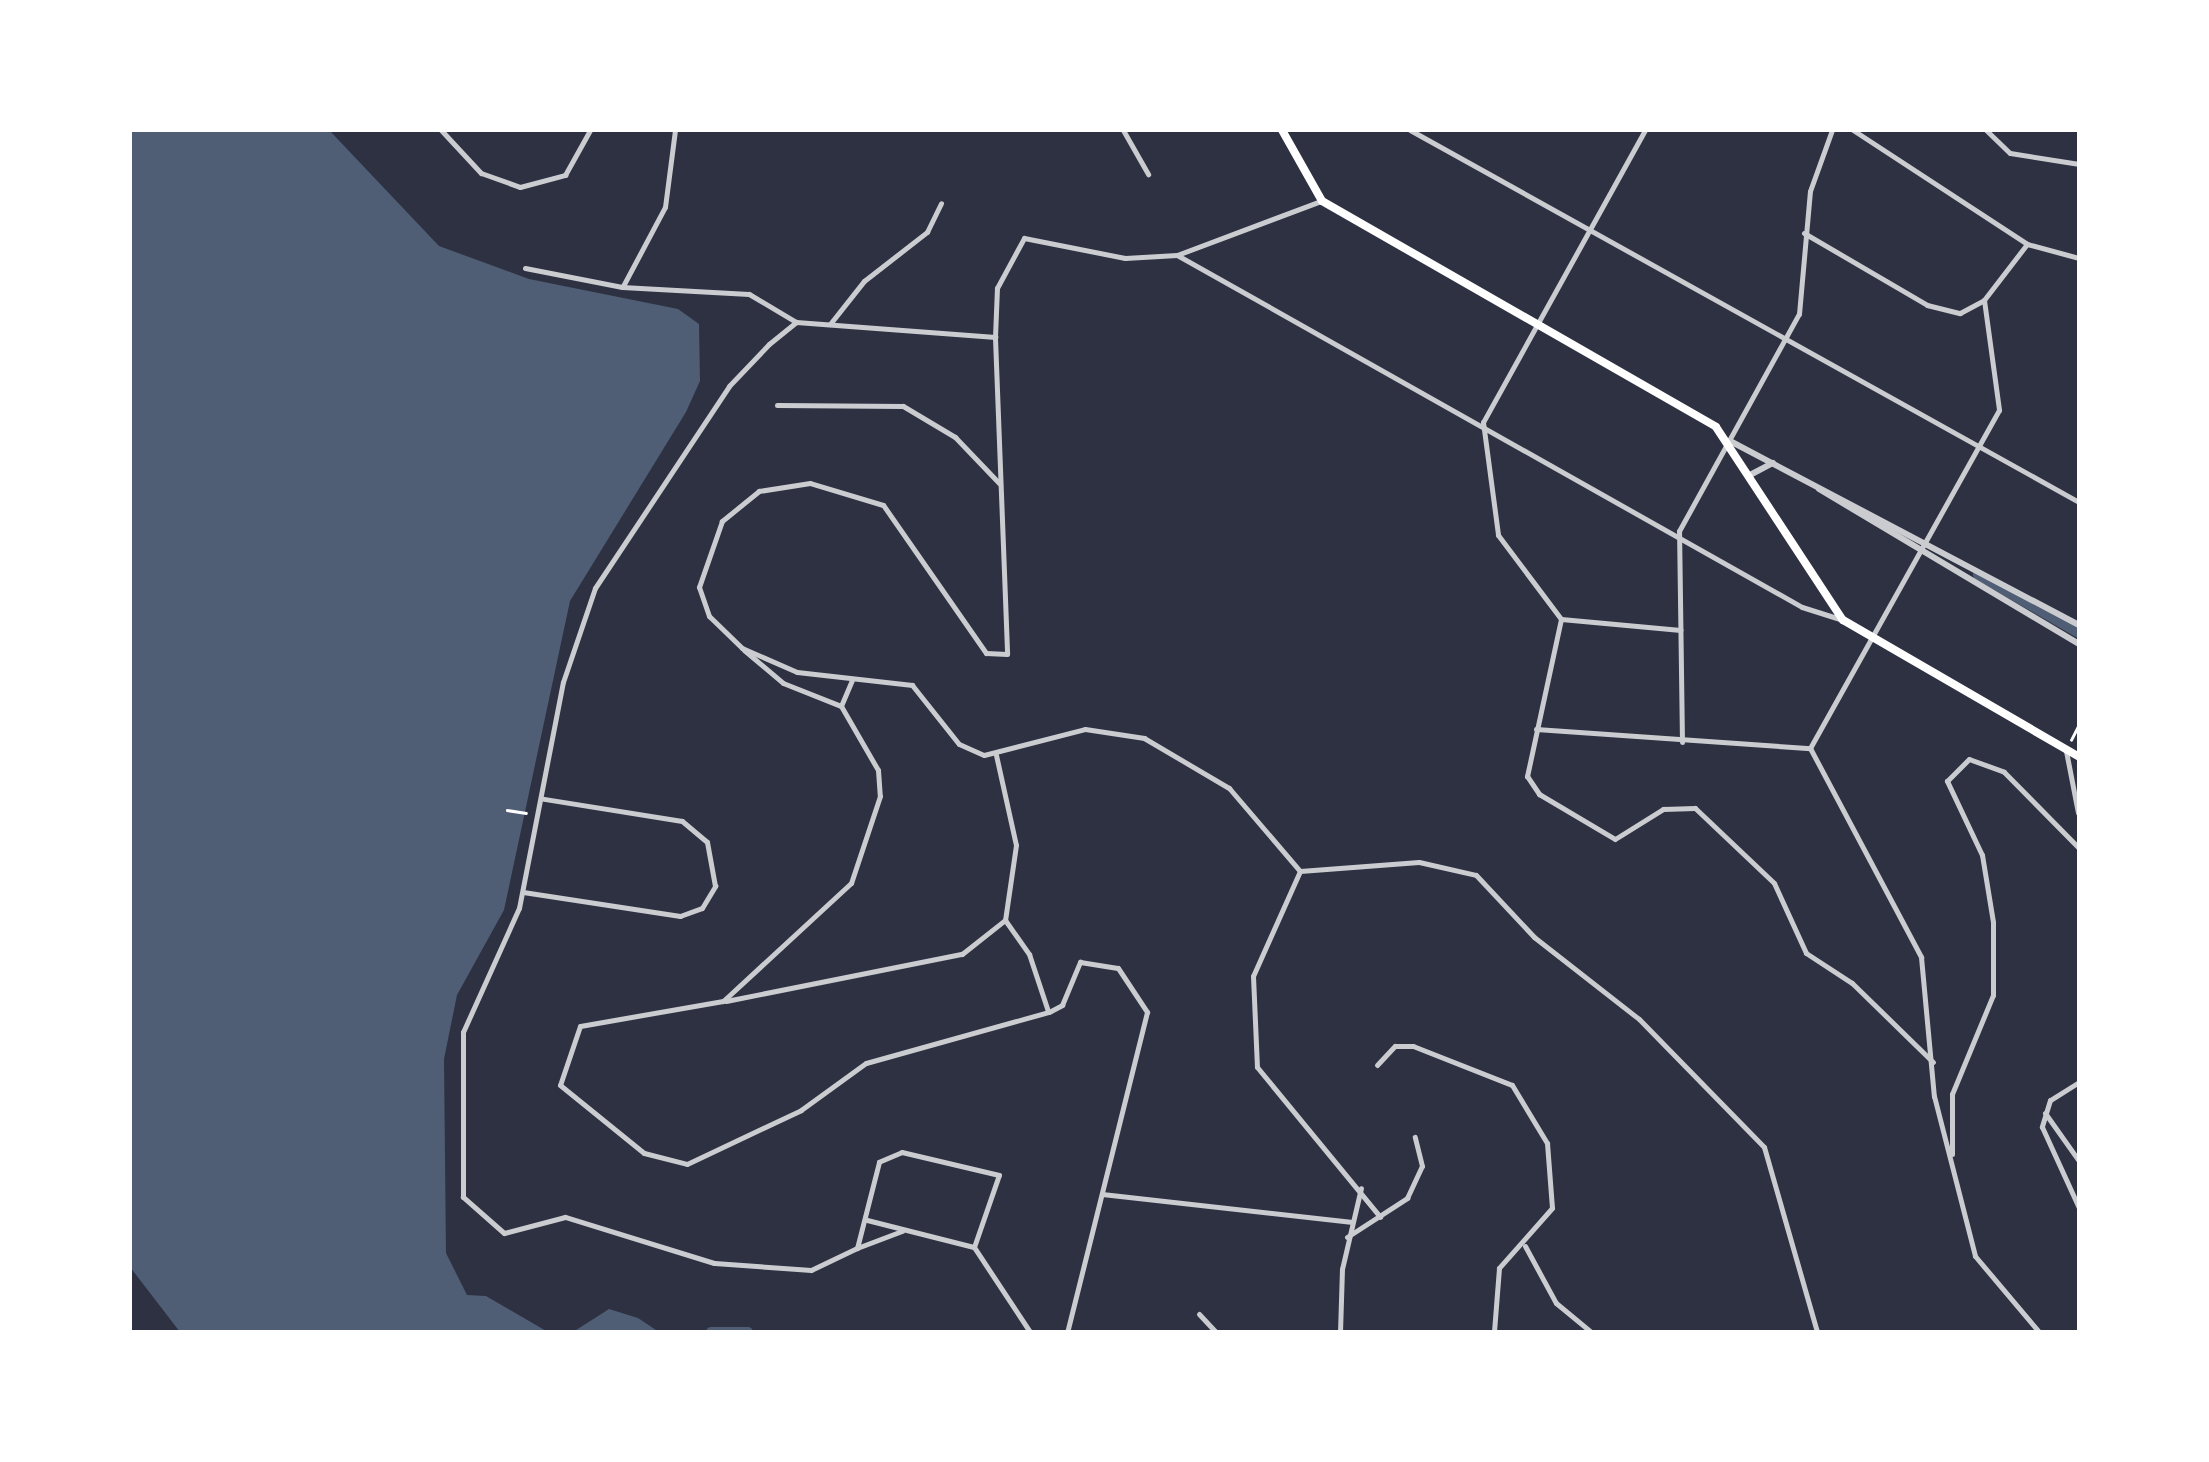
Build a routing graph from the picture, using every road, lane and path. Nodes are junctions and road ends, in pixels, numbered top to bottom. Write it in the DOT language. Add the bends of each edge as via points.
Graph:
graph roads {
  1 [pos="441,130"];
  2 [pos="590,130"];
  3 [pos="675,130"];
  4 [pos="1123,130"];
  5 [pos="1282,130"];
  6 [pos="1410,130"];
  7 [pos="1645,130"];
  8 [pos="1832,130"];
  9 [pos="1854,130"];
  10 [pos="1986,130"];
  11 [pos="2079,164"];
  12 [pos="1148,174"];
  13 [pos="1322,201"];
  14 [pos="941,202"];
  15 [pos="1591,228"];
  16 [pos="1804,233"];
  17 [pos="2027,244"];
  18 [pos="1177,255"];
  19 [pos="2079,258"];
  20 [pos="525,268"];
  21 [pos="622,286"];
  22 [pos="1984,300"];
  23 [pos="796,322"];
  24 [pos="830,324"];
  25 [pos="1536,327"];
  26 [pos="995,337"];
  27 [pos="1788,337"];
  28 [pos="777,405"];
  29 [pos="1483,422"];
  30 [pos="1728,439"];
  31 [pos="1980,448"];
  32 [pos="1774,462"];
  33 [pos="1750,475"];
  34 [pos="1002,485"];
  35 [pos="1818,488"];
  36 [pos="2079,502"];
  37 [pos="1679,531"];
  38 [pos="1922,545"];
  39 [pos="1561,619"];
  40 [pos="1843,620"];
  41 [pos="2079,625"];
  42 [pos="1680,630"];
  43 [pos="1869,641"];
  44 [pos="2079,644"];
  45 [pos="742,648"];
  46 [pos="852,680"];
  47 [pos="841,706"];
  48 [pos="2079,724"];
  49 [pos="1536,729"];
  50 [pos="1682,742"];
  51 [pos="1810,748"];
  52 [pos="2066,751"];
  53 [pos="996,755"];
  54 [pos="2079,757"];
  55 [pos="543,798"];
  56 [pos="508,810"];
  57 [pos="526,813"];
  58 [pos="2078,813"];
  59 [pos="2079,848"];
  60 [pos="1300,871"];
  61 [pos="524,892"];
  62 [pos="1005,920"];
  63 [pos="723,1002"];
  64 [pos="1049,1012"];
  65 [pos="1933,1062"];
  66 [pos="1377,1065"];
  67 [pos="2079,1082"];
  68 [pos="2044,1111"];
  69 [pos="1415,1137"];
  70 [pos="2079,1161"];
  71 [pos="1952,1162"];
  72 [pos="1361,1188"];
  73 [pos="1101,1194"];
  74 [pos="2079,1208"];
  75 [pos="1380,1217"];
  76 [pos="867,1220"];
  77 [pos="1352,1222"];
  78 [pos="905,1230"];
  79 [pos="1347,1237"];
  80 [pos="1526,1246"];
  81 [pos="974,1247"];
  82 [pos="857,1248"];
  83 [pos="1199,1314"];
  84 [pos="1030,1332"];
  85 [pos="1067,1332"];
  86 [pos="1216,1332"];
  87 [pos="1340,1332"];
  88 [pos="1494,1332"];
  89 [pos="1592,1332"];
  90 [pos="1817,1332"];
  91 [pos="2038,1332"];
  1 -- 2 [label="street" via="480,173 520,187 564,175"];
  3 -- 21 [label="street" via="665,206"];
  4 -- 12 [label="street"];
  5 -- 13 [label="main road"];
  6 -- 15 [label="street"];
  7 -- 15 [label="street"];
  8 -- 16 [label="street"];
  9 -- 17 [label="street"];
  10 -- 11 [label="street" via="2010,153"];
  13 -- 18 [label="street" via="1238,224"];
  13 -- 25 [label="main road"];
  14 -- 24 [label="street" via="928,232 864,281"];
  15 -- 25 [label="street"];
  15 -- 27 [label="street"];
  16 -- 22 [label="street" via="1927,304 1960,314"];
  16 -- 27 [label="street" via="1804,298"];
  17 -- 19 [label="street"];
  17 -- 22 [label="street"];
  18 -- 26 [label="street" via="1125,258 1024,238 996,288"];
  18 -- 29 [label="street"];
  20 -- 21 [label="street"];
  21 -- 23 [label="street" via="749,294"];
  22 -- 31 [label="street" via="2000,393"];
  23 -- 24 [label="street"];
  23 -- 55 [label="street" via="730,386 595,588 563,682"];
  24 -- 26 [label="street"];
  25 -- 29 [label="street"];
  25 -- 30 [label="main road"];
  26 -- 34 [label="street"];
  27 -- 30 [label="street"];
  27 -- 31 [label="street"];
  28 -- 34 [label="street" via="903,406 955,436"];
  29 -- 37 [label="street"];
  29 -- 39 [label="street" via="1498,535"];
  30 -- 32 [label="street"];
  30 -- 33 [label="main road"];
  30 -- 37 [label="street"];
  31 -- 36 [label="street"];
  31 -- 38 [label="street"];
  32 -- 33 [label="street"];
  32 -- 35 [label="street"];
  33 -- 40 [label="main road"];
  34 -- 45 [label="street" via="1012,612 1000,658 986,653 883,505 810,483 759,491 722,521 704,559 699,586 709,616"];
  35 -- 38 [label="street"];
  35 -- 38 [label="street"];
  37 -- 40 [label="street" via="1802,607"];
  37 -- 42 [label="street"];
  38 -- 41 [label="street"];
  38 -- 43 [label="street"];
  38 -- 44 [label="street"];
  39 -- 42 [label="street"];
  39 -- 49 [label="street"];
  40 -- 43 [label="main road"];
  42 -- 50 [label="street"];
  43 -- 51 [label="street"];
  43 -- 52 [label="main road"];
  45 -- 46 [label="street" via="797,672"];
  45 -- 47 [label="street" via="783,683"];
  46 -- 47 [label="street"];
  46 -- 53 [label="street" via="912,685 960,744"];
  47 -- 63 [label="street" via="878,770 877,824 862,864 810,930"];
  48 -- 52 [label="path"];
  49 -- 50 [label="street"];
  49 -- 65 [label="street" via="1526,769 1539,794 1615,839 1663,809 1695,808 1774,884 1806,953 1852,982"];
  50 -- 51 [label="street"];
  51 -- 65 [label="street" via="1921,957"];
  52 -- 54 [label="main road"];
  52 -- 58 [label="street"];
  53 -- 60 [label="street" via="1085,729 1144,738 1229,788"];
  53 -- 62 [label="street" via="1016,845"];
  55 -- 61 [label="street"];
  55 -- 61 [label="street" via="682,820 707,842 715,886 702,908 680,916"];
  56 -- 57 [label="path"];
  59 -- 71 [label="street" via="2004,772 1969,759 1947,782 1982,855 1993,922 1994,996 1952,1094"];
  60 -- 72 [label="street" via="1253,976 1251,1040 1278,1100"];
  60 -- 90 [label="street" via="1419,862 1454,867 1499,892 1528,932 1639,1019 1764,1147"];
  61 -- 82 [label="street" via="463,1032 467,1204 511,1235 565,1217 664,1251 780,1273 831,1265"];
  62 -- 63 [label="street" via="962,954"];
  62 -- 64 [label="street" via="1029,954"];
  63 -- 64 [label="street" via="580,1026 560,1085 644,1153 687,1164 801,1110 866,1063"];
  64 -- 73 [label="street" via="1085,960 1118,968 1144,1002"];
  65 -- 71 [label="street"];
  66 -- 80 [label="street" via="1395,1046 1413,1046 1527,1100 1554,1178 1552,1208"];
  67 -- 68 [label="street"];
  68 -- 70 [label="street"];
  68 -- 74 [label="street" via="2042,1128"];
  69 -- 75 [label="street" via="1419,1181"];
  71 -- 91 [label="street" via="1975,1256"];
  72 -- 75 [label="street"];
  72 -- 77 [label="street"];
  73 -- 77 [label="street"];
  73 -- 85 [label="street"];
  75 -- 79 [label="street"];
  76 -- 78 [label="street"];
  76 -- 81 [label="street" via="879,1162 891,1152 974,1167 1000,1178"];
  76 -- 82 [label="street"];
  77 -- 79 [label="street"];
  78 -- 81 [label="street"];
  78 -- 82 [label="street"];
  79 -- 87 [label="street"];
  80 -- 88 [label="street" via="1494,1280"];
  80 -- 89 [label="street" via="1556,1303"];
  81 -- 84 [label="street"];
  83 -- 86 [label="street"];
}
